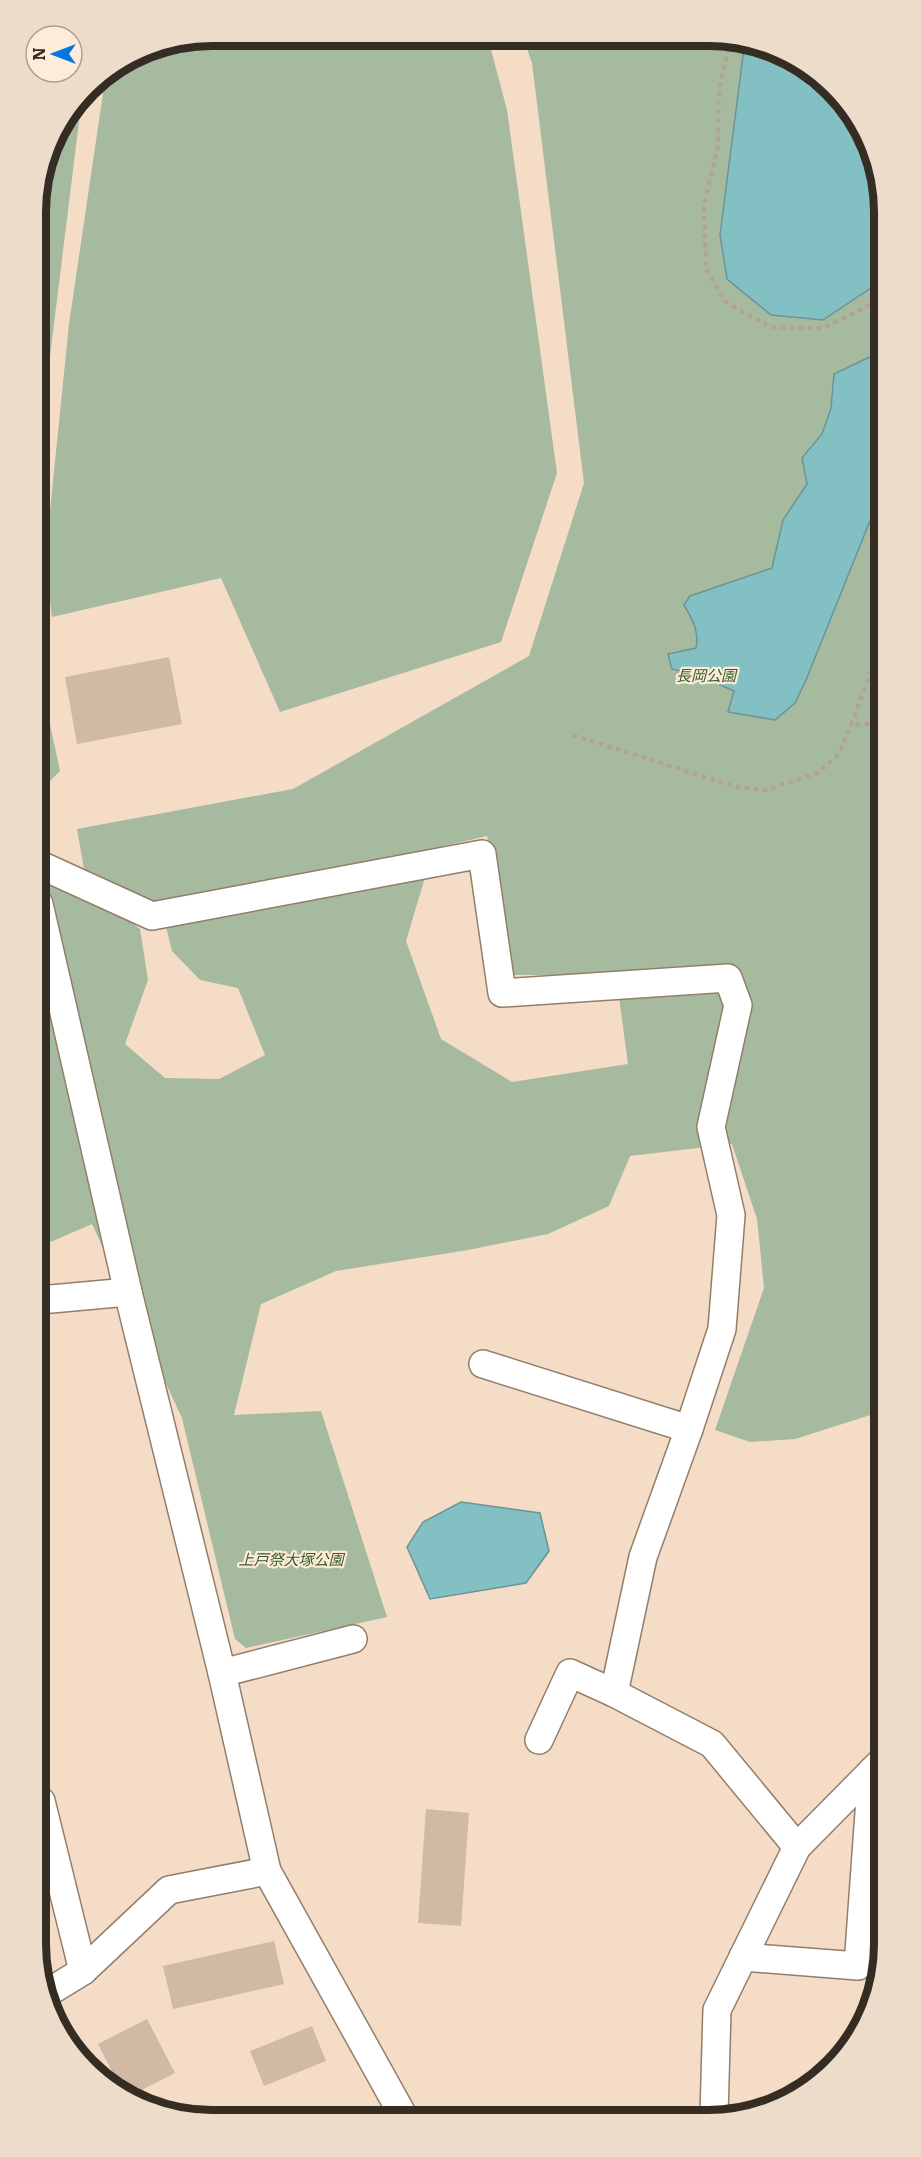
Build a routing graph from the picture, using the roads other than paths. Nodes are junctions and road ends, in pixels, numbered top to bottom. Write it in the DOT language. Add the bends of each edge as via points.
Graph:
graph roads {
  1 [pos="47,868"];
  2 [pos="47,937"];
  3 [pos="128,1292"];
  4 [pos="46,1299"];
  5 [pos="483,1364"];
  6 [pos="689,1429"];
  7 [pos="353,1638"];
  8 [pos="222,1674"];
  9 [pos="614,1693"];
  10 [pos="539,1740"];
  11 [pos="874,1769"];
  12 [pos="874,1805"];
  13 [pos="46,1822"];
  14 [pos="797,1847"];
  15 [pos="267,1872"];
  16 [pos="743,1957"];
  17 [pos="83,1971"];
  18 [pos="53,1990"];
  19 [pos="400,2110"];
  20 [pos="714,2110"];
  1 -- 6 [label="street" via="152,916 482,854 502,993 728,978 738,1005 711,1127 731,1215 722,1329"];
  2 -- 3 [label="street"];
  3 -- 4 [label="street"];
  3 -- 8 [label="street"];
  5 -- 6 [label="street"];
  6 -- 9 [label="street" via="643,1557"];
  7 -- 8 [label="street"];
  8 -- 15 [label="street"];
  9 -- 10 [label="street" via="570,1674"];
  9 -- 14 [label="street" via="712,1744"];
  11 -- 14 [label="street"];
  12 -- 16 [label="street" via="858,1966"];
  13 -- 17 [label="street"];
  14 -- 16 [label="street"];
  15 -- 17 [label="street" via="169,1890"];
  15 -- 19 [label="street"];
  16 -- 20 [label="street" via="717,2010"];
  17 -- 18 [label="street"];
}
